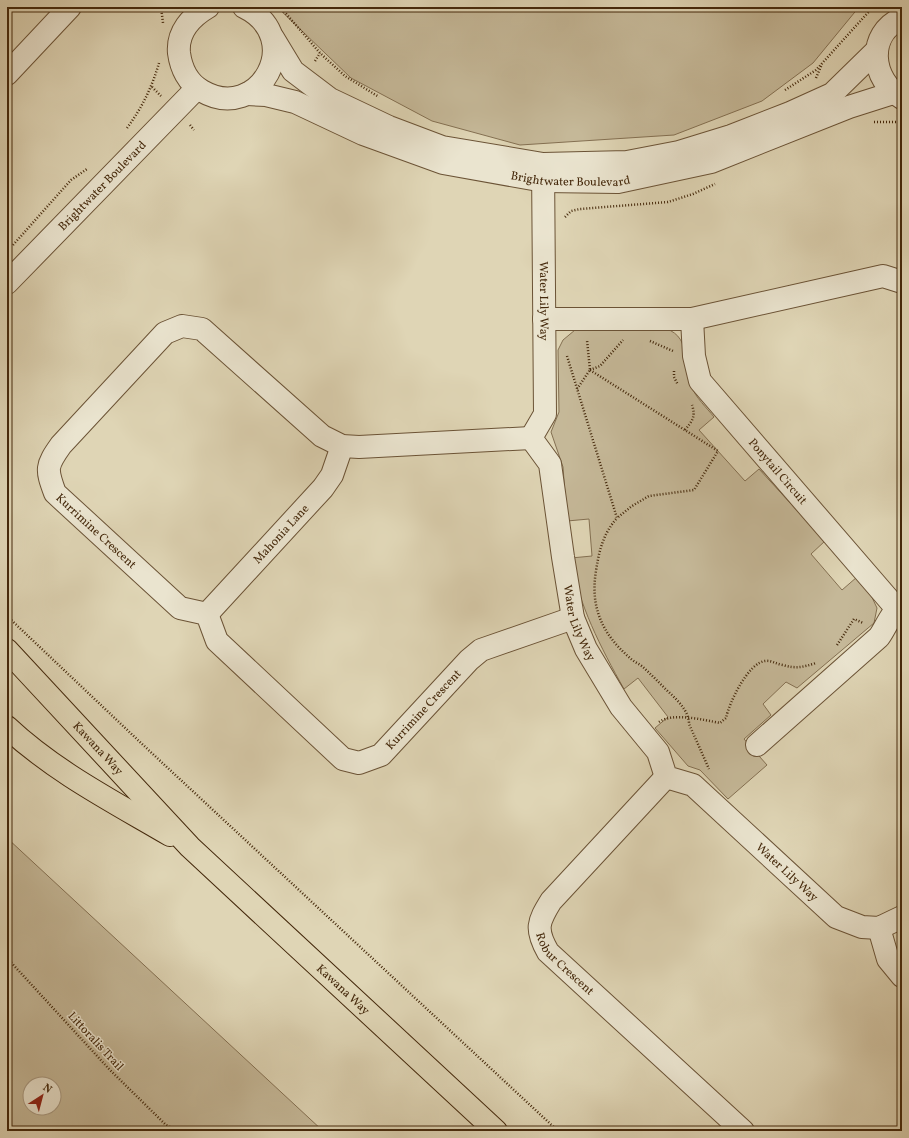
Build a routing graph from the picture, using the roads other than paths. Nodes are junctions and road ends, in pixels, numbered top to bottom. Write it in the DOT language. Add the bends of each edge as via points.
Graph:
graph roads {
  1 [pos="70,7"];
  2 [pos="244,7"];
  3 [pos="198,10"];
  4 [pos="902,18"];
  5 [pos="273,38"];
  6 [pos="877,50"];
  7 [pos="7,74"];
  8 [pos="197,88"];
  9 [pos="247,94"];
  10 [pos="898,96"];
  11 [pos="543,172"];
  12 [pos="902,282"];
  13 [pos="7,283"];
  14 [pos="544,319"];
  15 [pos="692,319"];
  16 [pos="531,438"];
  17 [pos="342,446"];
  18 [pos="899,608"];
  19 [pos="207,614"];
  20 [pos="573,618"];
  21 [pos="7,650"];
  22 [pos="7,727"];
  23 [pos="756,745"];
  24 [pos="666,777"];
  25 [pos="190,847"];
  26 [pos="902,917"];
  27 [pos="879,928"];
  28 [pos="902,976"];
  29 [pos="496,1131"];
  30 [pos="743,1131"];
  1 -- 7 [label="street"];
  2 -- 5 [label="street, Brightwater Boulevard" via="255,12 266,24"];
  3 -- 8 [label="street" via="186,25 179,52 188,78"];
  4 -- 6 [label="street" via="886,29"];
  5 -- 9 [label="street" via="274,52 267,77"];
  5 -- 11 [label="street, Brightwater Boulevard" via="293,71 330,99 390,127 442,147"];
  6 -- 10 [label="street" via="877,65 881,77"];
  6 -- 11 [label="street, Brightwater Boulevard" via="832,94 790,114 731,136 679,152 627,162"];
  8 -- 9 [label="street" via="221,98"];
  8 -- 13 [label="street, Brightwater Boulevard"];
  9 -- 11 [label="street, Brightwater Boulevard" via="266,95 295,102 363,134 443,163"];
  10 -- 11 [label="street, Brightwater Boulevard" via="849,106 711,162 618,182"];
  11 -- 14 [label="street, Water Lily Way"];
  12 -- 15 [label="street" via="883,276"];
  14 -- 15 [label="street"];
  14 -- 16 [label="street, Water Lily Way" via="545,414"];
  15 -- 18 [label="street, Ponytail Circuit" via="694,356 700,381"];
  16 -- 17 [label="street, Kurrimine Crescent"];
  16 -- 20 [label="street, Water Lily Way" via="550,464"];
  17 -- 19 [label="street, Mahonia Lane" via="332,475 323,488"];
  17 -- 19 [label="street, Kurrimine Crescent" via="322,436 202,329 182,326 165,333 61,445 49,461 48,476 55,493 180,608"];
  18 -- 23 [label="street, Ponytail Circuit" via="879,637"];
  19 -- 20 [label="street, Kurrimine Crescent" via="217,641 343,759 359,763 381,755 481,650"];
  20 -- 24 [label="street, Water Lily Way" via="586,649 621,707 658,752"];
  21 -- 25 [label="main road, Kawana Way"];
  22 -- 25 [label="main road, Kawana Way" via="28,747 87,787"];
  24 -- 27 [label="street, Water Lily Way" via="693,785 836,917 862,927"];
  24 -- 30 [label="street, Robur Crescent" via="551,901 541,917 539,936 548,952"];
  25 -- 29 [label="main road, Kawana Way"];
  26 -- 27 [label="street"];
  27 -- 28 [label="street" via="888,959"];
}
